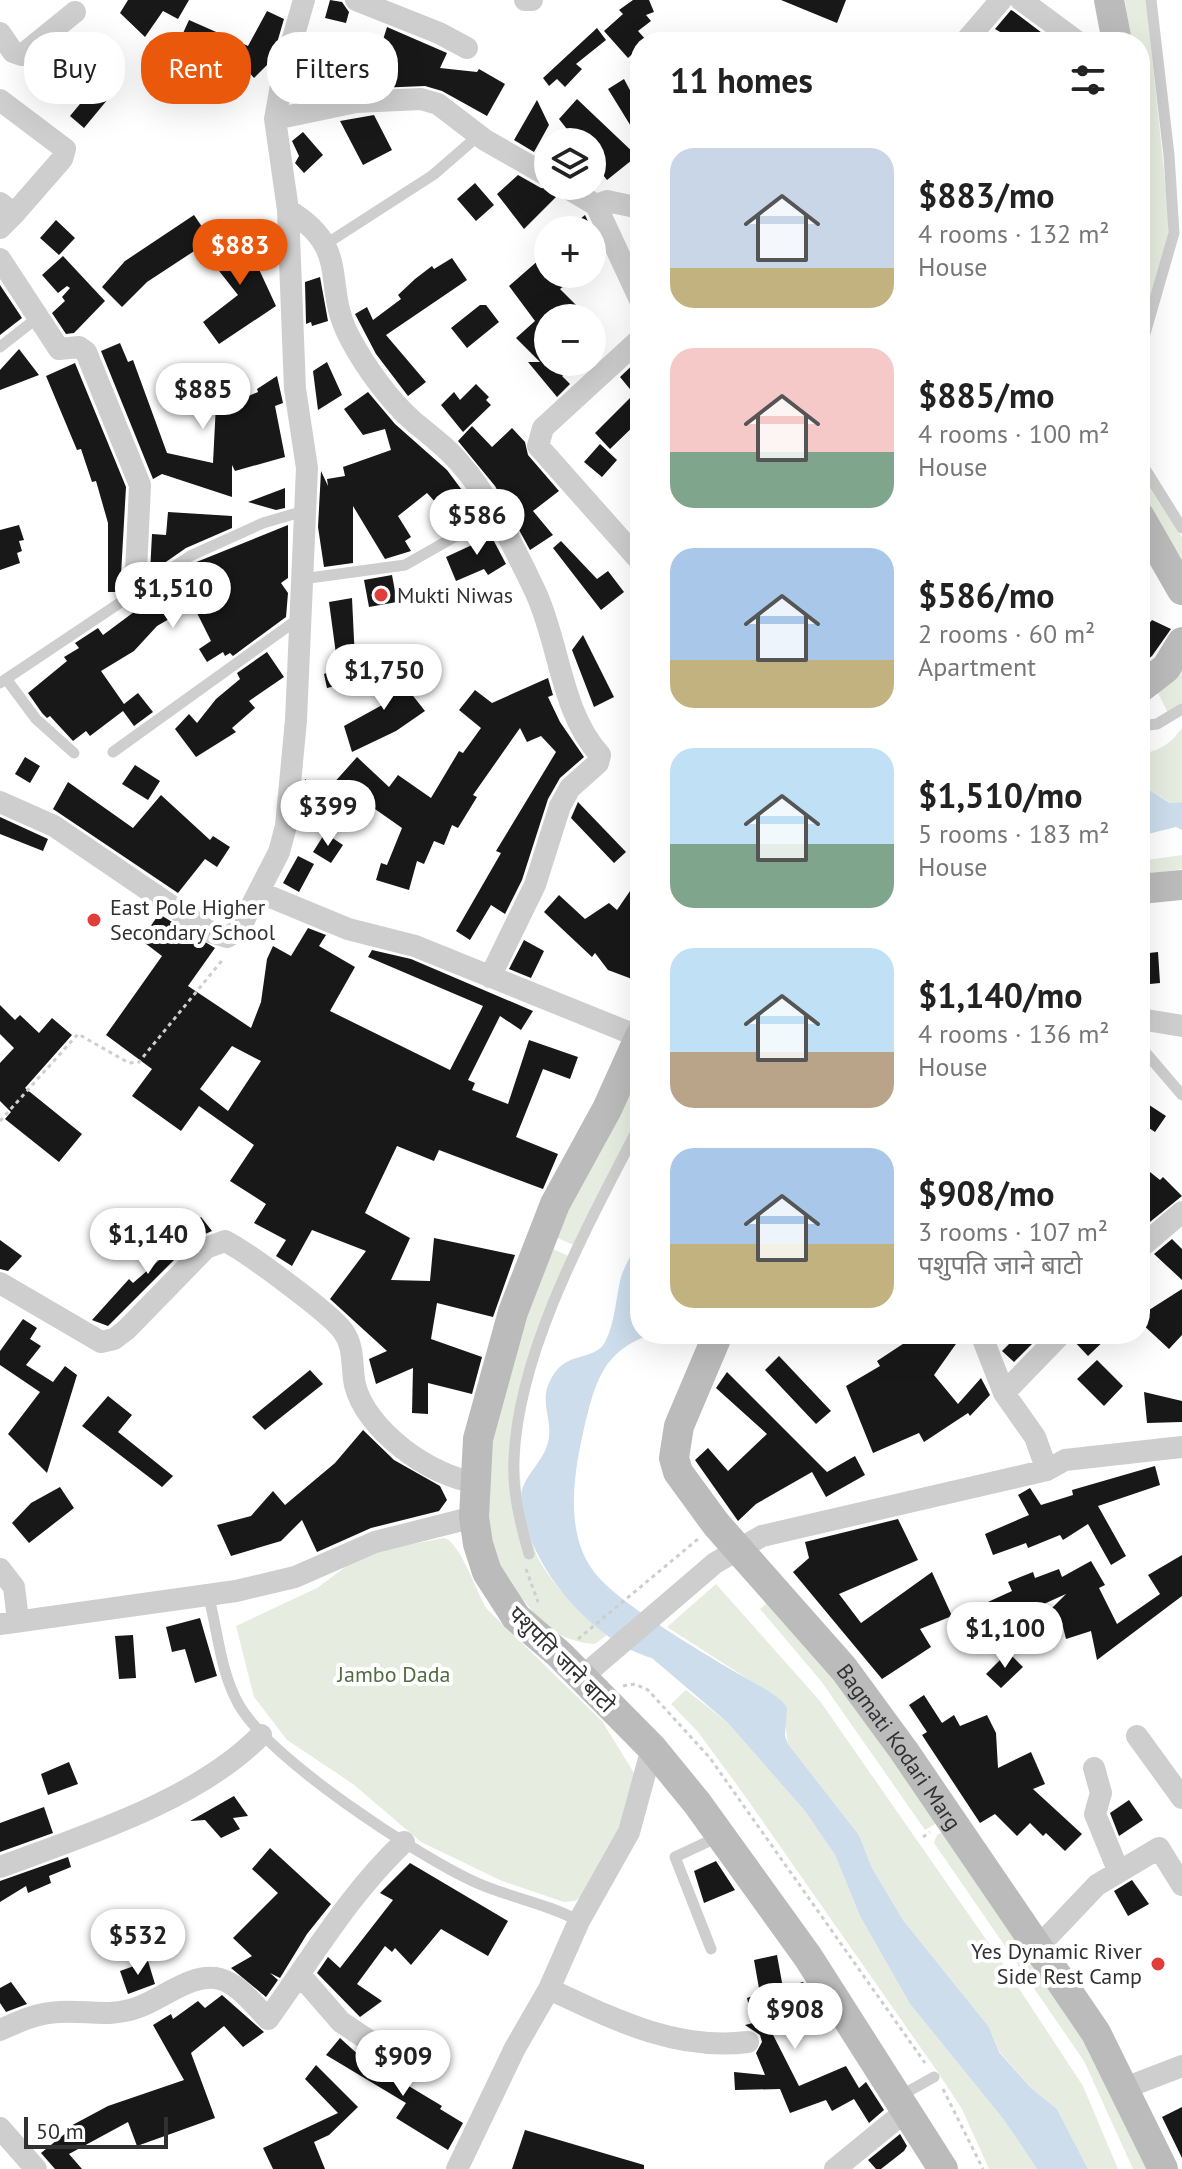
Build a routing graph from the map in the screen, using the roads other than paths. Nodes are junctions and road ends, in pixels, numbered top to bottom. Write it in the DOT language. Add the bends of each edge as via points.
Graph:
graph roads {
  1 [pos="304,0"];
  2 [pos="356,0"];
  3 [pos="525,0"];
  4 [pos="532,0"];
  5 [pos="1001,0"];
  6 [pos="1021,0"];
  7 [pos="1109,0"];
  8 [pos="1151,0"];
  9 [pos="75,12"];
  10 [pos="974,32"];
  11 [pos="1064,32"];
  12 [pos="1115,32"];
  13 [pos="3,42"];
  14 [pos="467,48"];
  15 [pos="0,100"];
  16 [pos="275,119"];
  17 [pos="478,136"];
  18 [pos="534,168"];
  19 [pos="588,200"];
  20 [pos="596,205"];
  21 [pos="630,206"];
  22 [pos="288,210"];
  23 [pos="5,215"];
  24 [pos="326,244"];
  25 [pos="0,259"];
  26 [pos="630,278"];
  27 [pos="37,318"];
  28 [pos="1150,318"];
  29 [pos="0,347"];
  30 [pos="630,348"];
  31 [pos="1150,477"];
  32 [pos="304,511"];
  33 [pos="493,515"];
  34 [pos="1182,528"];
  35 [pos="1150,534"];
  36 [pos="630,550"];
  37 [pos="302,579"];
  38 [pos="1182,590"];
  39 [pos="135,594"];
  40 [pos="302,616"];
  41 [pos="1182,642"];
  42 [pos="1150,680"];
  43 [pos="4,682"];
  44 [pos="1182,709"];
  45 [pos="1150,725"];
  46 [pos="113,752"];
  47 [pos="74,753"];
  48 [pos="0,802"];
  49 [pos="1182,885"];
  50 [pos="1150,888"];
  51 [pos="261,893"];
  52 [pos="490,977"];
  53 [pos="1150,1021"];
  54 [pos="1182,1026"];
  55 [pos="630,1033"];
  56 [pos="630,1057"];
  57 [pos="1150,1058"];
  58 [pos="1182,1095"];
  59 [pos="630,1145"];
  60 [pos="1182,1212"];
  61 [pos="1150,1239"];
  62 [pos="0,1283"];
  63 [pos="714,1344"];
  64 [pos="985,1344"];
  65 [pos="1051,1344"];
  66 [pos="1004,1393"];
  67 [pos="1182,1447"];
  68 [pos="1047,1470"];
  69 [pos="474,1482"];
  70 [pos="474,1517"];
  71 [pos="529,1554"];
  72 [pos="726,1555"];
  73 [pos="0,1569"];
  74 [pos="207,1594"];
  75 [pos="9,1622"];
  76 [pos="582,1677"];
  77 [pos="261,1735"];
  78 [pos="1137,1736"];
  79 [pos="652,1748"];
  80 [pos="1094,1768"];
  81 [pos="1181,1795"];
  82 [pos="721,1835"];
  83 [pos="404,1842"];
  84 [pos="1182,1842"];
  85 [pos="1159,1848"];
  86 [pos="0,1867"];
  87 [pos="1118,1870"];
  88 [pos="1182,1885"];
  89 [pos="579,1921"];
  90 [pos="1038,1947"];
  91 [pos="711,1949"];
  92 [pos="301,1976"];
  93 [pos="549,1989"];
  94 [pos="0,2030"];
  95 [pos="748,2042"];
  96 [pos="374,2044"];
  97 [pos="1182,2066"];
  98 [pos="934,2077"];
  99 [pos="1125,2088"];
  100 [pos="903,2103"];
  101 [pos="0,2128"];
  102 [pos="36,2169"];
  103 [pos="457,2169"];
  104 [pos="835,2169"];
  105 [pos="943,2169"];
  106 [pos="1163,2169"];
  1 -- 16 [label="street"];
  2 -- 14 [label="street"];
  3 -- 4 [label="street"];
  5 -- 10 [label="street"];
  6 -- 11 [label="street"];
  7 -- 12 [label="main road"];
  8 -- 28 [label="lane" via="1174,224"];
  9 -- 13 [label="street" via="22,55"];
  15 -- 23 [label="street" via="65,149 62,159"];
  16 -- 17 [label="street" via="356,102 421,99 438,104"];
  16 -- 22 [label="street"];
  17 -- 18 [label="street"];
  17 -- 24 [label="lane" via="433,175"];
  19 -- 20 [label="street"];
  20 -- 21 [label="street" via="607,201"];
  20 -- 26 [label="street"];
  22 -- 24 [label="street" via="312,224"];
  22 -- 32 [label="street" via="295,389 307,468"];
  24 -- 33 [label="street" via="339,314 351,340 411,420 465,468"];
  25 -- 27 [label="street"];
  27 -- 29 [label="lane"];
  27 -- 39 [label="street" via="59,349 79,347 86,352 140,485"];
  30 -- 36 [label="street" via="543,428 538,446"];
  31 -- 34 [label="lane"];
  32 -- 37 [label="street"];
  32 -- 39 [label="lane" via="190,556"];
  33 -- 37 [label="lane" via="405,565"];
  33 -- 52 [label="street" via="537,596 576,723 600,755 560,806 535,885"];
  35 -- 38 [label="main road"];
  37 -- 40 [label="street"];
  39 -- 43 [label="lane"];
  40 -- 46 [label="lane"];
  40 -- 51 [label="street" via="286,826"];
  41 -- 42 [label="main road" via="1166,668"];
  43 -- 47 [label="lane"];
  44 -- 45 [label="lane"];
  48 -- 51 [label="street" via="54,826 210,932 227,937 239,930"];
  49 -- 50 [label="main road"];
  51 -- 52 [label="street"];
  52 -- 55 [label="street"];
  53 -- 54 [label="street"];
  56 -- 69 [label="main road, पशुपति जाने बाटो" via="536,1248 487,1394"];
  57 -- 58 [label="lane"];
  59 -- 71 [label="lane" via="551,1313 524,1387 513,1459"];
  60 -- 61 [label="street"];
  62 -- 69 [label="street" via="101,1342 126,1330 206,1248 225,1241 343,1332 361,1401 373,1420 436,1472"];
  63 -- 72 [label="main road, Bagmati Kodari Marg" via="679,1426 674,1458"];
  64 -- 66 [label="street"];
  65 -- 66 [label="street"];
  66 -- 68 [label="street" via="1035,1437"];
  67 -- 68 [label="street" via="1065,1460"];
  68 -- 72 [label="street" via="762,1536"];
  69 -- 70 [label="main road, पशुपति जाने बाटो"];
  70 -- 74 [label="street" via="375,1542 295,1577"];
  70 -- 76 [label="main road, पशुपति जाने बाटो" via="478,1544 498,1593 516,1617"];
  72 -- 76 [label="street"];
  72 -- 90 [label="main road, Bagmati Kodari Marg" via="844,1669"];
  73 -- 75 [label="street" via="14,1587"];
  74 -- 75 [label="street"];
  74 -- 77 [label="lane" via="229,1685"];
  76 -- 79 [label="main road, पशुपति जाने बाटो"];
  77 -- 83 [label="lane"];
  77 -- 86 [label="street" via="231,1764 122,1821"];
  78 -- 81 [label="street"];
  79 -- 82 [label="main road, पशुपति जाने बाटो"];
  79 -- 89 [label="street" via="629,1832"];
  80 -- 87 [label="street" via="1101,1793 1095,1814"];
  82 -- 91 [label="lane" via="675,1857"];
  82 -- 100 [label="main road, पशुपति जाने बाटो"];
  83 -- 89 [label="lane" via="491,1889 549,1905"];
  83 -- 92 [label="street" via="326,1932"];
  84 -- 85 [label="street"];
  85 -- 87 [label="street"];
  85 -- 88 [label="street"];
  87 -- 90 [label="street"];
  89 -- 93 [label="street"];
  90 -- 99 [label="main road, Bagmati Kodari Marg" via="1096,2033"];
  92 -- 94 [label="street" via="268,2019 233,1985 213,1979 184,1984 139,2007 106,2014 35,2014"];
  92 -- 96 [label="street" via="341,2022"];
  93 -- 95 [label="street" via="669,2038 719,2046"];
  93 -- 103 [label="street"];
  97 -- 99 [label="street"];
  98 -- 100 [label="lane"];
  99 -- 106 [label="main road, Bagmati Kodari Marg"];
  100 -- 104 [label="street"];
  100 -- 105 [label="main road, पशुपति जाने बाटो"];
  101 -- 102 [label="street"];
}
